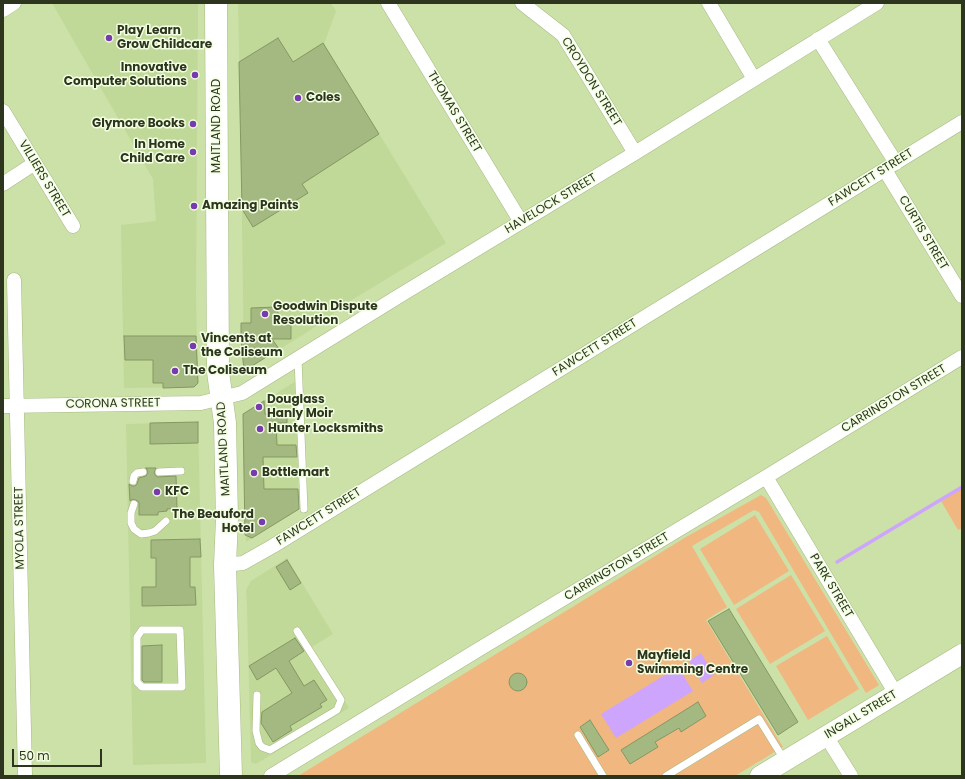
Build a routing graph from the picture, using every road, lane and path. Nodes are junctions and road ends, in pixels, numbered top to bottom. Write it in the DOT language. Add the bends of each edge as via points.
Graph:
graph roads {
  1 [pos="14,3"];
  2 [pos="216,3"];
  3 [pos="388,3"];
  4 [pos="522,3"];
  5 [pos="709,3"];
  6 [pos="875,4"];
  7 [pos="3,10"];
  8 [pos="818,39"];
  9 [pos="754,79"];
  10 [pos="3,111"];
  11 [pos="962,122"];
  12 [pos="635,153"];
  13 [pos="35,163"];
  14 [pos="890,167"];
  15 [pos="3,184"];
  16 [pos="521,222"];
  17 [pos="73,226"];
  18 [pos="14,280"];
  19 [pos="962,296"];
  20 [pos="962,357"];
  21 [pos="298,359"];
  22 [pos="222,398"];
  23 [pos="3,406"];
  24 [pos="17,406"];
  25 [pos="181,471"];
  26 [pos="143,472"];
  27 [pos="159,472"];
  28 [pos="766,477"];
  29 [pos="133,481"];
  30 [pos="134,504"];
  31 [pos="304,509"];
  32 [pos="166,521"];
  33 [pos="225,565"];
  34 [pos="180,630"];
  35 [pos="298,631"];
  36 [pos="962,654"];
  37 [pos="896,694"];
  38 [pos="257,695"];
  39 [pos="578,735"];
  40 [pos="826,736"];
  41 [pos="785,761"];
  42 [pos="25,776"];
  43 [pos="231,776"];
  44 [pos="271,776"];
  45 [pos="603,776"];
  46 [pos="666,776"];
  47 [pos="760,776"];
  48 [pos="851,776"];
  1 -- 7 [label="street"];
  2 -- 22 [label="main road, MAITLAND ROAD" via="218,372"];
  3 -- 16 [label="street, THOMAS STREET"];
  4 -- 12 [label="street, CROYDON STREET" via="563,35"];
  5 -- 9 [label="street"];
  6 -- 8 [label="street, HAVELOCK STREET"];
  8 -- 9 [label="street, HAVELOCK STREET"];
  8 -- 14 [label="street, CURTIS STREET"];
  9 -- 12 [label="street, HAVELOCK STREET"];
  10 -- 13 [label="street, VILLIERS STREET"];
  11 -- 14 [label="street, FAWCETT STREET"];
  12 -- 16 [label="street, HAVELOCK STREET"];
  13 -- 15 [label="street"];
  13 -- 17 [label="street, VILLIERS STREET"];
  14 -- 19 [label="street, CURTIS STREET"];
  14 -- 33 [label="street, FAWCETT STREET" via="273,546 243,563"];
  16 -- 21 [label="street, HAVELOCK STREET"];
  18 -- 24 [label="street, MYOLA STREET"];
  20 -- 28 [label="street, CARRINGTON STREET"];
  21 -- 22 [label="street, HAVELOCK STREET" via="242,394"];
  21 -- 31 [label="lane"];
  22 -- 24 [label="street, CORONA STREET" via="201,403"];
  22 -- 33 [label="main road, MAITLAND ROAD" via="225,417 227,519"];
  23 -- 24 [label="street, CORONA STREET"];
  24 -- 42 [label="street, MYOLA STREET"];
  25 -- 27 [label="lane"];
  26 -- 29 [label="lane" via="137,473"];
  28 -- 37 [label="street, PARK STREET"];
  28 -- 44 [label="street, CARRINGTON STREET"];
  30 -- 32 [label="lane" via="131,523 140,534 155,531"];
  33 -- 43 [label="main road, MAITLAND ROAD"];
  34 -- 34 [label="lane" via="182,687 142,687 137,682 137,637 142,630"];
  35 -- 38 [label="lane" via="341,700 336,710 270,750 262,748 256,731"];
  36 -- 37 [label="main road, INGALL STREET"];
  37 -- 40 [label="main road, INGALL STREET"];
  39 -- 45 [label="lane"];
  40 -- 41 [label="main road, INGALL STREET"];
  40 -- 48 [label="street"];
  41 -- 46 [label="lane" via="759,719"];
  41 -- 47 [label="main road, INGALL STREET"];
}
